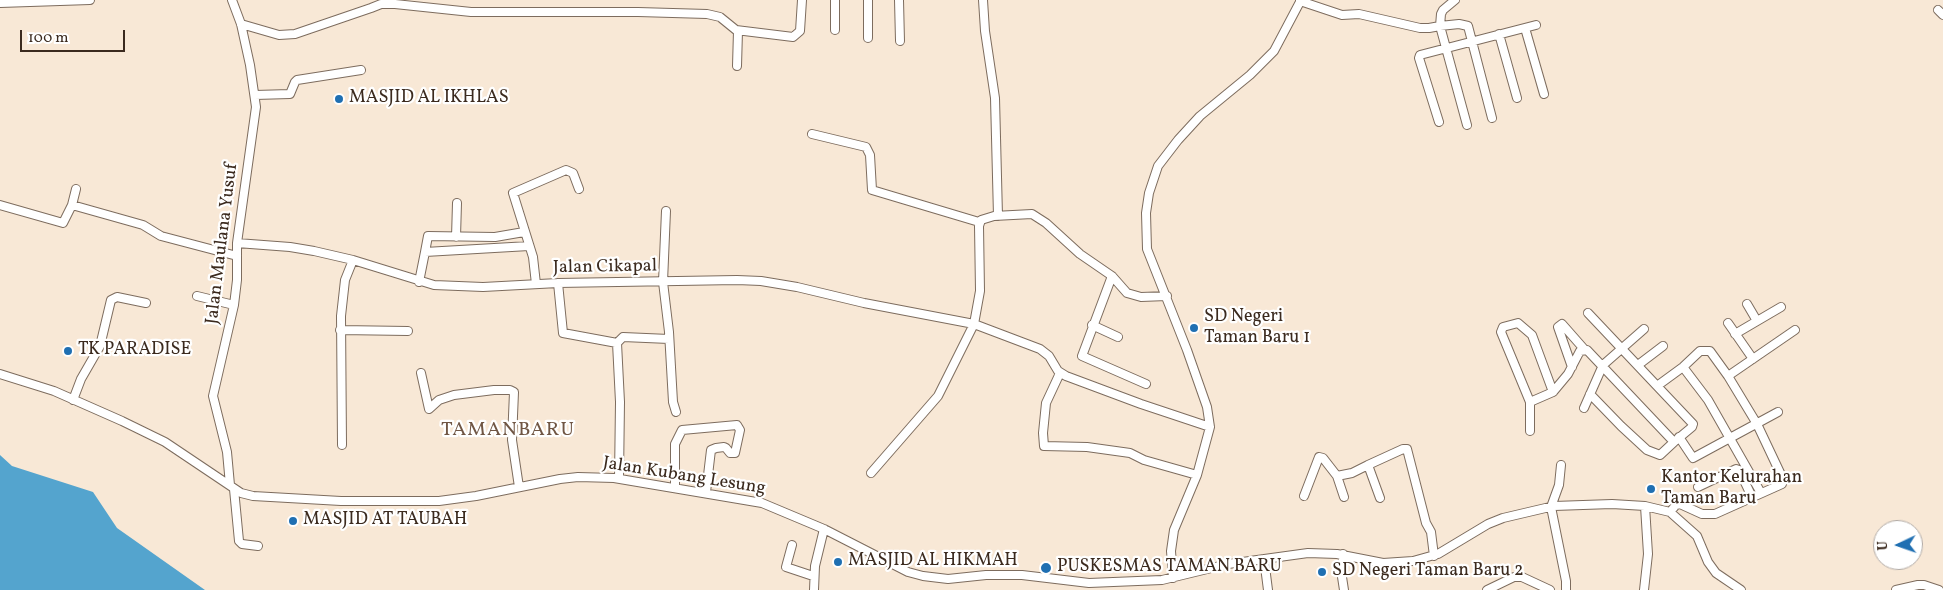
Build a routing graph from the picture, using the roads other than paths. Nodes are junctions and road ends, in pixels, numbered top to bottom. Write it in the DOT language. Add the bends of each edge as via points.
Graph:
graph roads {
  1 [pos="90,0"];
  2 [pos="232,0"];
  3 [pos="802,0"];
  4 [pos="835,0"];
  5 [pos="868,0"];
  6 [pos="900,0"];
  7 [pos="983,0"];
  8 [pos="1300,0"];
  9 [pos="1455,0"];
  10 [pos="0,2"];
  11 [pos="241,24"];
  12 [pos="1536,25"];
  13 [pos="1440,26"];
  14 [pos="1525,28"];
  15 [pos="835,30"];
  16 [pos="738,31"];
  17 [pos="1499,34"];
  18 [pos="868,38"];
  19 [pos="900,41"];
  20 [pos="1472,41"];
  21 [pos="1445,47"];
  22 [pos="737,66"];
  23 [pos="361,70"];
  24 [pos="1544,94"];
  25 [pos="255,95"];
  26 [pos="1516,98"];
  27 [pos="1492,118"];
  28 [pos="1439,122"];
  29 [pos="1467,125"];
  30 [pos="812,134"];
  31 [pos="76,189"];
  32 [pos="579,189"];
  33 [pos="457,203"];
  34 [pos="0,205"];
  35 [pos="72,205"];
  36 [pos="666,212"];
  37 [pos="998,216"];
  38 [pos="979,222"];
  39 [pos="524,232"];
  40 [pos="456,237"];
  41 [pos="237,243"];
  42 [pos="529,246"];
  43 [pos="424,252"];
  44 [pos="237,256"];
  45 [pos="353,260"];
  46 [pos="1112,276"];
  47 [pos="419,282"];
  48 [pos="558,282"];
  49 [pos="663,282"];
  50 [pos="536,284"];
  51 [pos="197,296"];
  52 [pos="1166,296"];
  53 [pos="146,303"];
  54 [pos="1747,304"];
  55 [pos="234,305"];
  56 [pos="1781,307"];
  57 [pos="1588,313"];
  58 [pos="1756,322"];
  59 [pos="1728,323"];
  60 [pos="974,324"];
  61 [pos="1092,326"];
  62 [pos="1644,329"];
  63 [pos="340,330"];
  64 [pos="1795,330"];
  65 [pos="408,331"];
  66 [pos="1735,334"];
  67 [pos="1118,337"];
  68 [pos="669,339"];
  69 [pos="617,343"];
  70 [pos="1663,346"];
  71 [pos="1622,349"];
  72 [pos="1584,350"];
  73 [pos="1753,359"];
  74 [pos="1603,365"];
  75 [pos="1638,365"];
  76 [pos="1683,367"];
  77 [pos="1572,368"];
  78 [pos="421,373"];
  79 [pos="1060,373"];
  80 [pos="0,374"];
  81 [pos="1728,376"];
  82 [pos="1146,384"];
  83 [pos="1658,386"];
  84 [pos="1553,392"];
  85 [pos="1590,394"];
  86 [pos="73,400"];
  87 [pos="1530,402"];
  88 [pos="1584,408"];
  89 [pos="676,412"];
  90 [pos="1778,412"];
  91 [pos="1757,424"];
  92 [pos="1210,427"];
  93 [pos="1530,431"];
  94 [pos="1676,439"];
  95 [pos="1731,439"];
  96 [pos="342,445"];
  97 [pos="1368,465"];
  98 [pos="1561,465"];
  99 [pos="871,473"];
  100 [pos="1197,476"];
  101 [pos="1337,476"];
  102 [pos="619,478"];
  103 [pos="232,487"];
  104 [pos="519,487"];
  105 [pos="675,487"];
  106 [pos="1698,487"];
  107 [pos="706,492"];
  108 [pos="1760,493"];
  109 [pos="1304,496"];
  110 [pos="1344,497"];
  111 [pos="1752,497"];
  112 [pos="1380,498"];
  113 [pos="1646,506"];
  114 [pos="1551,507"];
  115 [pos="1670,512"];
  116 [pos="824,529"];
  117 [pos="792,545"];
  118 [pos="258,546"];
  119 [pos="1343,554"];
  120 [pos="1434,556"];
  121 [pos="1264,559"];
  122 [pos="813,576"];
  123 [pos="1173,578"];
  124 [pos="814,590"];
  125 [pos="1268,590"];
  126 [pos="1344,590"];
  127 [pos="1487,590"];
  128 [pos="1550,590"];
  129 [pos="1566,590"];
  130 [pos="1644,590"];
  131 [pos="1741,590"];
  132 [pos="1896,590"];
  133 [pos="1938,590"];
  1 -- 10 [label="street"];
  2 -- 11 [label="street, Jalan Maulana Yusuf"];
  3 -- 16 [label="street" via="798,34"];
  4 -- 15 [label="street"];
  5 -- 18 [label="street"];
  6 -- 19 [label="street"];
  7 -- 37 [label="street" via="995,98"];
  8 -- 13 [label="street" via="1342,15 1365,15 1420,28"];
  8 -- 52 [label="street" via="1274,51 1200,116 1158,166 1146,213 1147,249"];
  9 -- 13 [label="street" via="1443,10"];
  11 -- 16 [label="street" via="279,35 295,34 382,4 395,4 470,12 707,14 720,17"];
  11 -- 25 [label="street, Jalan Maulana Yusuf"];
  12 -- 14 [label="street"];
  13 -- 20 [label="street" via="1465,24"];
  13 -- 21 [label="street"];
  14 -- 17 [label="street"];
  14 -- 24 [label="street"];
  16 -- 22 [label="street"];
  17 -- 20 [label="street"];
  17 -- 26 [label="street"];
  20 -- 21 [label="street"];
  20 -- 27 [label="street"];
  21 -- 28 [label="street" via="1422,53 1419,58"];
  21 -- 29 [label="street"];
  23 -- 25 [label="street" via="298,80 290,94"];
  25 -- 41 [label="street, Jalan Maulana Yusuf"];
  30 -- 38 [label="street" via="866,147 870,155 872,190"];
  31 -- 35 [label="street"];
  32 -- 39 [label="street" via="572,173 566,170 514,192"];
  33 -- 40 [label="street"];
  34 -- 35 [label="street" via="62,223 66,221"];
  35 -- 44 [label="street" via="143,225 161,236"];
  36 -- 49 [label="street"];
  37 -- 38 [label="street"];
  37 -- 46 [label="street" via="1032,214"];
  38 -- 60 [label="street" via="980,291"];
  39 -- 40 [label="street" via="498,237"];
  39 -- 42 [label="street"];
  40 -- 43 [label="street" via="428,236"];
  41 -- 44 [label="street, Jalan Maulana Yusuf"];
  41 -- 45 [label="street, Jalan Cikapal" via="290,247"];
  42 -- 43 [label="street"];
  42 -- 50 [label="street"];
  43 -- 47 [label="street"];
  44 -- 55 [label="street, Jalan Maulana Yusuf"];
  45 -- 47 [label="street, Jalan Cikapal"];
  45 -- 63 [label="street" via="345,280"];
  46 -- 52 [label="street" via="1122,289 1133,296"];
  46 -- 61 [label="street"];
  47 -- 50 [label="street, Jalan Cikapal" via="483,287"];
  48 -- 49 [label="street, Jalan Cikapal"];
  48 -- 50 [label="street, Jalan Cikapal"];
  48 -- 69 [label="street" via="564,333"];
  49 -- 60 [label="street, Jalan Cikapal" via="761,281"];
  49 -- 68 [label="street"];
  51 -- 55 [label="street"];
  52 -- 92 [label="street" via="1207,407"];
  53 -- 86 [label="street" via="117,297 111,300 100,346"];
  54 -- 58 [label="street"];
  55 -- 103 [label="street, Jalan Maulana Yusuf" via="213,396"];
  56 -- 58 [label="street"];
  57 -- 71 [label="street"];
  58 -- 66 [label="street"];
  59 -- 66 [label="street"];
  60 -- 79 [label="street, Jalan Cikapal" via="1040,350 1049,356"];
  60 -- 99 [label="street" via="938,396"];
  61 -- 67 [label="street"];
  61 -- 82 [label="street" via="1082,357"];
  62 -- 71 [label="street"];
  63 -- 65 [label="street"];
  63 -- 96 [label="street"];
  64 -- 73 [label="street"];
  66 -- 73 [label="street"];
  68 -- 69 [label="street" via="623,337"];
  68 -- 89 [label="street"];
  69 -- 102 [label="street"];
  70 -- 75 [label="street"];
  71 -- 74 [label="street"];
  71 -- 75 [label="street"];
  72 -- 74 [label="street" via="1590,351"];
  72 -- 77 [label="street" via="1580,351"];
  72 -- 77 [label="street" via="1562,324 1558,327"];
  73 -- 81 [label="street"];
  74 -- 85 [label="street"];
  74 -- 94 [label="street"];
  75 -- 83 [label="street"];
  76 -- 81 [label="street" via="1700,351 1710,351"];
  76 -- 83 [label="street"];
  76 -- 95 [label="street"];
  77 -- 84 [label="street"];
  78 -- 104 [label="street" via="430,409 439,400 454,395 499,390 514,392 512,440"];
  79 -- 92 [label="street"];
  79 -- 100 [label="street" via="1046,403 1044,446 1087,447 1130,454"];
  80 -- 86 [label="street, Jalan Kubang Lesung"];
  81 -- 91 [label="street"];
  83 -- 94 [label="street" via="1693,424"];
  84 -- 87 [label="street"];
  84 -- 87 [label="street" via="1532,335 1518,323 1503,327 1501,332"];
  85 -- 88 [label="street"];
  85 -- 94 [label="street" via="1646,450 1660,455"];
  86 -- 103 [label="street, Jalan Kubang Lesung" via="165,442"];
  87 -- 93 [label="street"];
  90 -- 91 [label="street"];
  91 -- 95 [label="street"];
  91 -- 108 [label="street" via="1783,480 1780,486"];
  92 -- 100 [label="street"];
  94 -- 95 [label="street" via="1693,458"];
  95 -- 108 [label="street"];
  97 -- 101 [label="street"];
  97 -- 112 [label="street"];
  97 -- 120 [label="street" via="1403,449 1408,450 1423,513 1431,530"];
  98 -- 114 [label="street" via="1559,485"];
  100 -- 123 [label="street" via="1172,539"];
  101 -- 109 [label="street" via="1319,457"];
  101 -- 110 [label="street"];
  102 -- 104 [label="street, Jalan Kubang Lesung" via="578,477"];
  102 -- 105 [label="street, Jalan Kubang Lesung"];
  103 -- 104 [label="street, Jalan Kubang Lesung" via="253,496 408,502 461,498"];
  103 -- 118 [label="street, Jalan Maulana Yusuf" via="239,541"];
  105 -- 107 [label="street, Jalan Kubang Lesung"];
  105 -- 107 [label="street" via="675,444 682,430 737,425 740,430 735,452 730,453 724,447 711,450"];
  106 -- 111 [label="street" via="1736,469"];
  107 -- 116 [label="street, Jalan Kubang Lesung" via="762,503"];
  108 -- 111 [label="street"];
  111 -- 115 [label="street" via="1714,514 1702,514 1680,504"];
  113 -- 114 [label="street, Jalan Kubang Lesung"];
  113 -- 115 [label="street, Jalan Kubang Lesung"];
  113 -- 130 [label="street" via="1648,554"];
  114 -- 120 [label="street, Jalan Kubang Lesung" via="1488,524"];
  114 -- 129 [label="street"];
  115 -- 131 [label="street, Jalan Kubang Lesung" via="1697,536 1716,573"];
  116 -- 122 [label="street"];
  116 -- 123 [label="street, Jalan Kubang Lesung" via="894,565 923,576 948,579 1013,575 1088,583"];
  117 -- 122 [label="street" via="786,567"];
  119 -- 120 [label="street, Jalan Kubang Lesung" via="1383,563"];
  119 -- 121 [label="street, Jalan Kubang Lesung" via="1308,553"];
  119 -- 126 [label="street"];
  121 -- 123 [label="street, Jalan Kubang Lesung"];
  121 -- 125 [label="street"];
  122 -- 124 [label="street"];
  127 -- 128 [label="street" via="1514,577 1522,577"];
  132 -- 133 [label="street" via="1924,585"];
}
